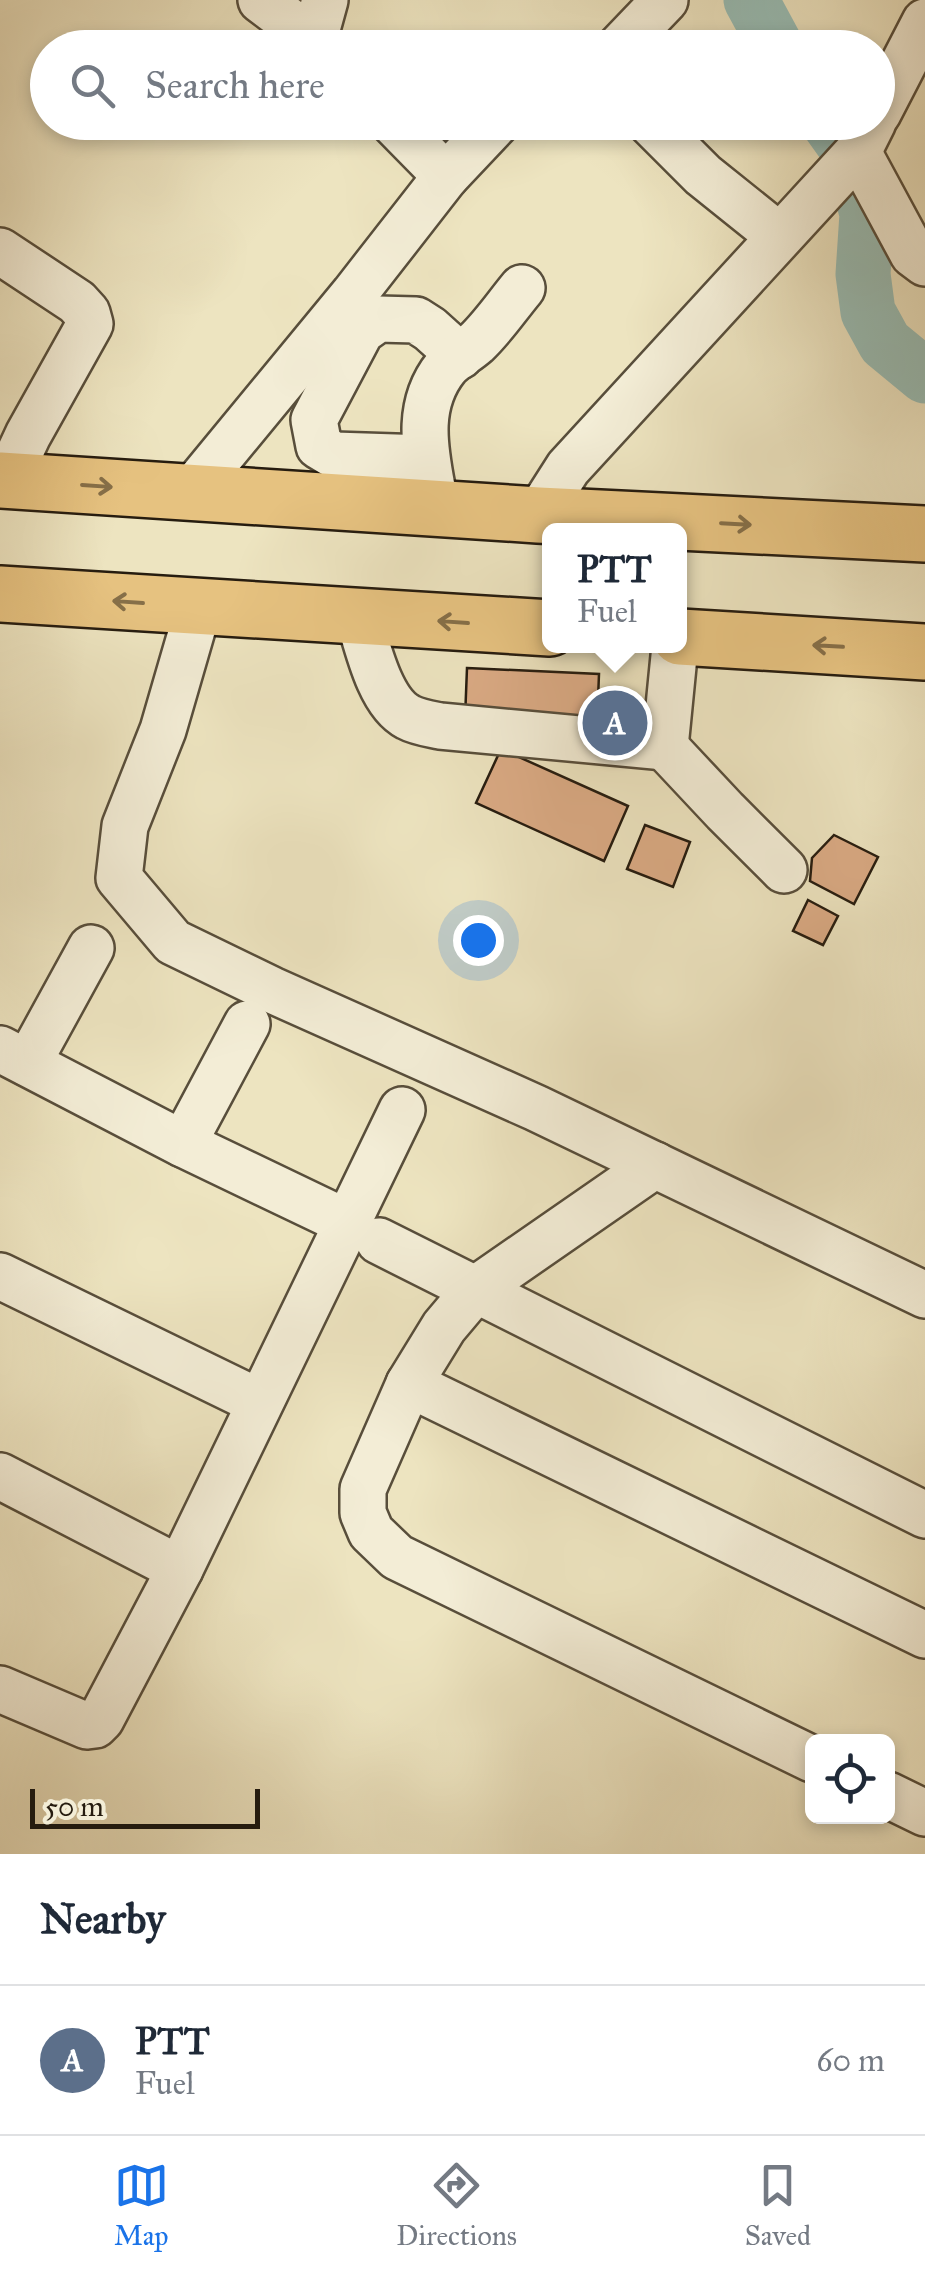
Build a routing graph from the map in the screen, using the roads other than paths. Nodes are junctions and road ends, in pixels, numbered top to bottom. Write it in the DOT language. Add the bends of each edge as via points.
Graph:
graph roads {
  1 [pos="260,0"];
  2 [pos="665,0"];
  3 [pos="320,29"];
  4 [pos="636,30"];
  5 [pos="922,38"];
  6 [pos="895,84"];
  7 [pos="411,140"];
  8 [pos="480,140"];
  9 [pos="668,140"];
  10 [pos="860,140"];
  11 [pos="873,140"];
  12 [pos="446,176"];
  13 [pos="779,236"];
  14 [pos="0,251"];
  15 [pos="925,262"];
  16 [pos="522,288"];
  17 [pos="460,356"];
  18 [pos="2,483"];
  19 [pos="431,483"];
  20 [pos="190,493"];
  21 [pos="538,514"];
  22 [pos="925,534"];
  23 [pos="6,589"];
  24 [pos="198,606"];
  25 [pos="358,615"];
  26 [pos="542,627"];
  27 [pos="687,637"];
  28 [pos="925,652"];
  29 [pos="674,653"];
  30 [pos="665,747"];
  31 [pos="784,870"];
  32 [pos="91,948"];
  33 [pos="247,1024"];
  34 [pos="14,1056"];
  35 [pos="402,1110"];
  36 [pos="183,1144"];
  37 [pos="655,1165"];
  38 [pos="364,1232"];
  39 [pos="0,1276"];
  40 [pos="476,1288"];
  41 [pos="925,1295"];
  42 [pos="410,1384"];
  43 [pos="259,1402"];
  44 [pos="0,1476"];
  45 [pos="925,1515"];
  46 [pos="180,1568"];
  47 [pos="925,1635"];
  48 [pos="0,1689"];
  49 [pos="805,1756"];
  50 [pos="895,1799"];
  51 [pos="925,1814"];
  1 -- 3 [label="street"];
  2 -- 4 [label="street"];
  5 -- 6 [label="street"];
  7 -- 12 [label="street"];
  8 -- 12 [label="street"];
  9 -- 13 [label="street"];
  10 -- 13 [label="street"];
  11 -- 15 [label="street" via="913,254"];
  12 -- 20 [label="street"];
  13 -- 21 [label="street" via="568,468"];
  14 -- 18 [label="street" via="77,302 90,324"];
  16 -- 17 [label="street"];
  17 -- 19 [label="street" via="430,394 424,420"];
  17 -- 19 [label="street" via="416,320 378,320 361,330 314,420 319,446 334,455"];
  18 -- 20 [label="main road, one-way"];
  19 -- 20 [label="main road"];
  19 -- 21 [label="main road"];
  21 -- 22 [label="main road, one-way"];
  24 -- 23 [label="main road, one-way"];
  24 -- 25 [label="main road"];
  24 -- 37 [label="street" via="163,730 124,826 119,878 173,942"];
  26 -- 25 [label="main road, one-way"];
  25 -- 30 [label="street" via="375,672 406,717 440,726"];
  28 -- 27 [label="main road, one-way"];
  29 -- 30 [label="street"];
  30 -- 31 [label="street"];
  32 -- 34 [label="street"];
  33 -- 36 [label="street"];
  34 -- 36 [label="street"];
  35 -- 38 [label="street"];
  36 -- 38 [label="street"];
  37 -- 40 [label="street"];
  37 -- 41 [label="street"];
  38 -- 40 [label="street"];
  38 -- 43 [label="street"];
  39 -- 43 [label="street"];
  40 -- 42 [label="street"];
  40 -- 45 [label="street"];
  42 -- 47 [label="street"];
  42 -- 49 [label="street" via="363,1489 371,1532 396,1557"];
  43 -- 46 [label="street"];
  44 -- 46 [label="street"];
  46 -- 48 [label="street" via="101,1720 88,1726"];
  50 -- 51 [label="street"];
}
